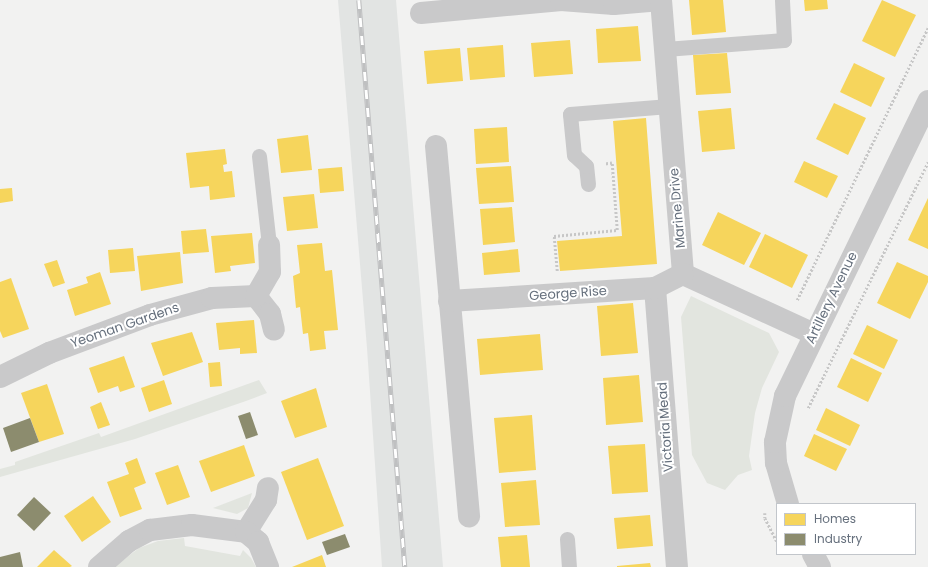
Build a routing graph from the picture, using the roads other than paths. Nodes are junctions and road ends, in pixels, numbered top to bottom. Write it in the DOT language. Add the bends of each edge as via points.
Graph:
graph roads {
  1 [pos="782,0"];
  2 [pos="421,14"];
  3 [pos="665,49"];
  4 [pos="928,101"];
  5 [pos="669,106"];
  6 [pos="436,146"];
  7 [pos="259,156"];
  8 [pos="588,184"];
  9 [pos="269,245"];
  10 [pos="684,274"];
  11 [pos="655,288"];
  12 [pos="256,296"];
  13 [pos="449,301"];
  14 [pos="274,330"];
  15 [pos="814,334"];
  16 [pos="0,377"];
  17 [pos="268,488"];
  18 [pos="788,503"];
  19 [pos="469,517"];
  20 [pos="246,532"];
  21 [pos="566,539"];
  22 [pos="814,555"];
  23 [pos="99,567"];
  24 [pos="268,567"];
  25 [pos="569,567"];
  26 [pos="677,567"];
  27 [pos="820,567"];
  1 -- 3 [label="lane" via="784,40"];
  2 -- 3 [label="street, Marine Drive" via="561,0 614,4 661,0"];
  3 -- 5 [label="street, Marine Drive"];
  4 -- 15 [label="street, Artillery Avenue"];
  5 -- 8 [label="lane" via="570,114 574,155 586,166"];
  5 -- 10 [label="street, Marine Drive"];
  6 -- 13 [label="street"];
  7 -- 9 [label="lane"];
  9 -- 12 [label="street" via="270,272"];
  10 -- 11 [label="street, George Rise"];
  10 -- 15 [label="street"];
  11 -- 13 [label="street, George Rise"];
  11 -- 26 [label="street, Victoria Mead"];
  12 -- 14 [label="street" via="270,314"];
  12 -- 16 [label="street, Yeoman Gardens" via="212,298 150,315 49,352"];
  13 -- 19 [label="street"];
  15 -- 18 [label="street, Artillery Avenue" via="786,396 774,442 776,463"];
  17 -- 20 [label="street" via="266,500"];
  20 -- 23 [label="street" via="192,525 150,530 129,541"];
  20 -- 24 [label="street" via="258,542"];
  21 -- 25 [label="lane"];
  22 -- 27 [label="street"];
}
